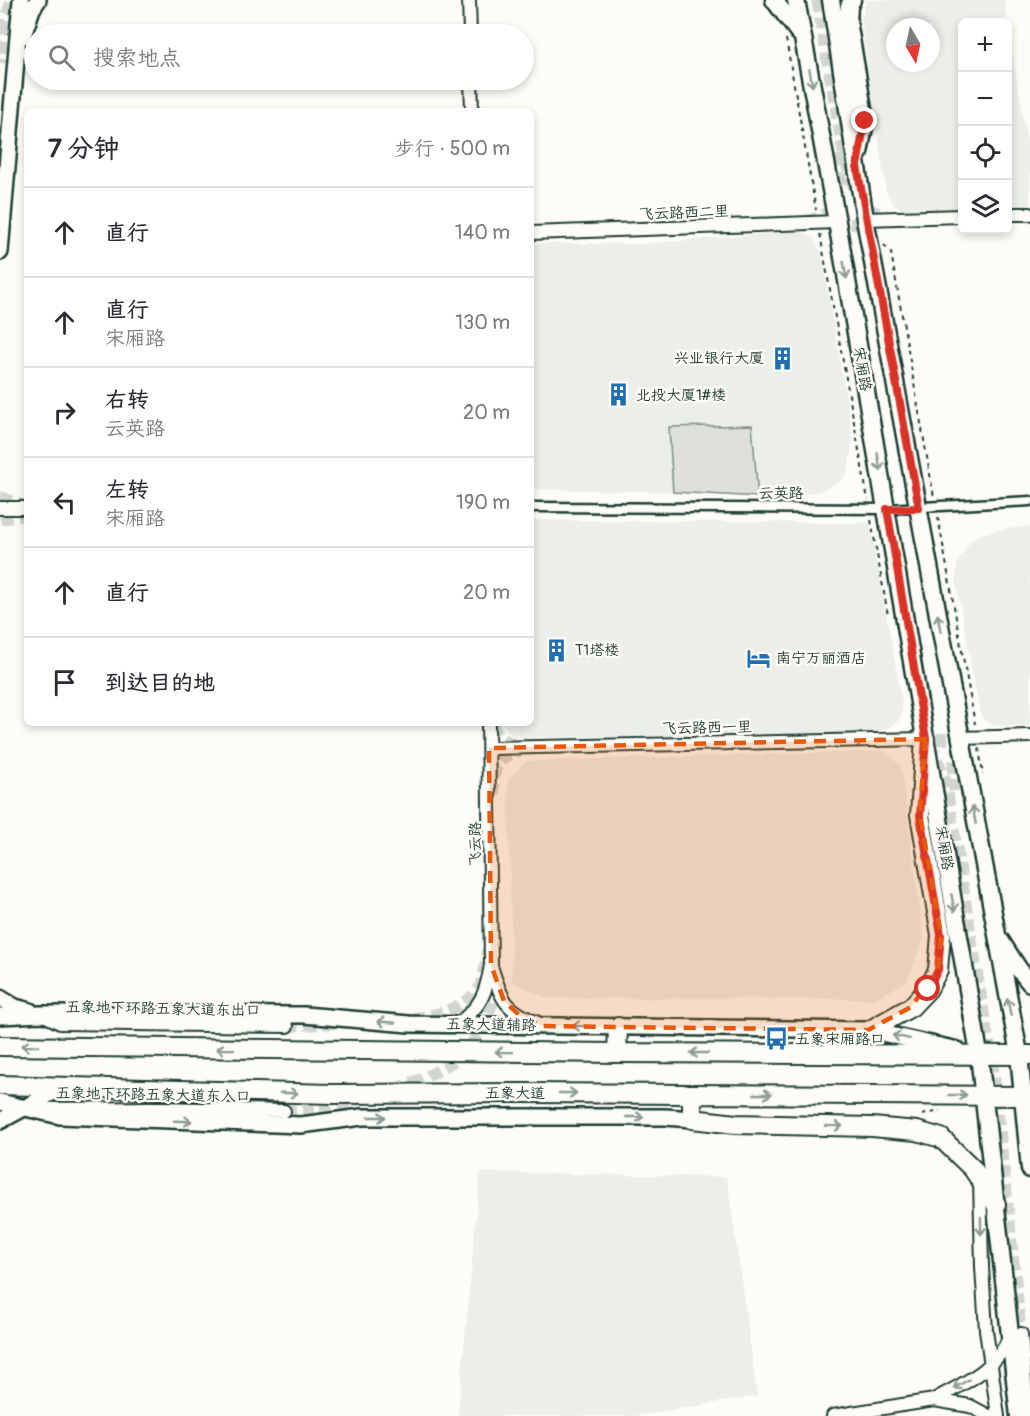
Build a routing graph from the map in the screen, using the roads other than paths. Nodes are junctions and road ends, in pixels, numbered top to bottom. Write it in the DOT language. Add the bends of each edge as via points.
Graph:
graph roads {
  1 [pos="21,0"];
  2 [pos="38,0"];
  3 [pos="469,0"];
  4 [pos="774,0"];
  5 [pos="796,0"];
  6 [pos="831,0"];
  7 [pos="852,0"];
  8 [pos="27,24"];
  9 [pos="470,24"];
  10 [pos="24,32"];
  11 [pos="804,39"];
  12 [pos="16,56"];
  13 [pos="471,90"];
  14 [pos="472,108"];
  15 [pos="857,166"];
  16 [pos="1012,214"];
  17 [pos="1030,214"];
  18 [pos="958,216"];
  19 [pos="865,219"];
  20 [pos="837,222"];
  21 [pos="534,233"];
  22 [pos="0,252"];
  23 [pos="1030,501"];
  24 [pos="534,507"];
  25 [pos="0,508"];
  26 [pos="24,508"];
  27 [pos="919,508"];
  28 [pos="887,509"];
  29 [pos="488,726"];
  30 [pos="1030,736"];
  31 [pos="959,738"];
  32 [pos="926,739"];
  33 [pos="489,748"];
  34 [pos="995,932"];
  35 [pos="491,965"];
  36 [pos="1030,983"];
  37 [pos="0,998"];
  38 [pos="41,1014"];
  39 [pos="0,1016"];
  40 [pos="456,1025"];
  41 [pos="287,1026"];
  42 [pos="543,1026"];
  43 [pos="618,1027"];
  44 [pos="868,1030"];
  45 [pos="0,1046"];
  46 [pos="617,1053"];
  47 [pos="828,1054"];
  48 [pos="979,1054"];
  49 [pos="1024,1054"];
  50 [pos="0,1085"];
  51 [pos="63,1087"];
  52 [pos="692,1094"];
  53 [pos="984,1095"];
  54 [pos="1028,1096"];
  55 [pos="0,1102"];
  56 [pos="22,1109"];
  57 [pos="284,1111"];
  58 [pos="692,1119"];
  59 [pos="0,1121"];
  60 [pos="990,1148"];
  61 [pos="1030,1169"];
  62 [pos="980,1180"];
  63 [pos="996,1204"];
  64 [pos="1023,1336"];
  65 [pos="991,1364"];
  66 [pos="934,1400"];
  67 [pos="833,1416"];
  68 [pos="989,1416"];
  69 [pos="998,1416"];
  70 [pos="1019,1416"];
  71 [pos="1028,1416"];
  1 -- 12 [label="street"];
  2 -- 8 [label="street"];
  3 -- 9 [label="street"];
  4 -- 11 [label="main road"];
  5 -- 11 [label="main road, 宋厢路"];
  6 -- 15 [label="main road, 宋厢路"];
  7 -- 15 [label="main road" via="848,21 865,121"];
  10 -- 12 [label="street"];
  11 -- 20 [label="main road, 宋厢路, one-way"];
  12 -- 22 [label="street"];
  13 -- 14 [label="street"];
  15 -- 19 [label="main road, 宋厢路"];
  16 -- 17 [label="street"];
  18 -- 19 [label="street"];
  19 -- 27 [label="main road, 宋厢路"];
  20 -- 21 [label="street, 飞云路西二里"];
  20 -- 28 [label="main road, 宋厢路, one-way"];
  23 -- 27 [label="street, 云英路"];
  24 -- 28 [label="street, 云英路"];
  25 -- 26 [label="street"];
  27 -- 28 [label="street, 云英路"];
  31 -- 27 [label="main road, 宋厢路, one-way"];
  28 -- 32 [label="main road, 宋厢路"];
  29 -- 33 [label="street, 飞云路"];
  30 -- 31 [label="street"];
  34 -- 31 [label="main road, 宋厢路, one-way"];
  32 -- 33 [label="street, 飞云路西一里"];
  32 -- 44 [label="main road" via="920,816 941,935 938,970 928,989 910,1007"];
  32 -- 48 [label="main road, 宋厢路, one-way"];
  33 -- 35 [label="street, 飞云路"];
  34 -- 36 [label="main road"];
  49 -- 34 [label="main road, 宋厢路, one-way"];
  35 -- 40 [label="street, 飞云路" via="482,998 472,1014"];
  35 -- 42 [label="street, 飞云路" via="504,1001 519,1016"];
  37 -- 38 [label="street"];
  38 -- 39 [label="street, 五象大道辅路"];
  40 -- 38 [label="street, 五象大道辅路, one-way" via="304,1014"];
  38 -- 41 [label="street, 五象地下环路五象大道东出口" via="60,1023"];
  40 -- 42 [label="street, 五象大道辅路"];
  43 -- 42 [label="street, 五象大道辅路, one-way"];
  43 -- 44 [label="street, 五象大道辅路"];
  43 -- 46 [label="main road"];
  44 -- 47 [label="main road"];
  48 -- 44 [label="street, 五象大道辅路, one-way"];
  46 -- 45 [label="main road, one-way"];
  47 -- 46 [label="main road, one-way"];
  47 -- 48 [label="main road"];
  48 -- 49 [label="main road"];
  48 -- 53 [label="main road, 宋厢路"];
  49 -- 54 [label="main road, 宋厢路"];
  50 -- 51 [label="main road, 五象大道"];
  51 -- 52 [label="main road, 五象大道, one-way" via="332,1094"];
  51 -- 56 [label="street"];
  52 -- 53 [label="main road, 五象大道, one-way"];
  52 -- 58 [label="main road"];
  53 -- 54 [label="main road, 五象大道"];
  53 -- 60 [label="main road, 宋厢路"];
  54 -- 61 [label="main road, 宋厢路"];
  55 -- 56 [label="street"];
  56 -- 57 [label="street, 五象地下环路五象大道东入口"];
  56 -- 58 [label="street, one-way" via="60,1116 300,1125 362,1117"];
  56 -- 59 [label="street"];
  58 -- 62 [label="main road, one-way" via="917,1131 941,1138"];
  60 -- 62 [label="street"];
  60 -- 63 [label="main road, 宋厢路"];
  62 -- 63 [label="main road"];
  62 -- 65 [label="street, one-way" via="982,1267"];
  63 -- 64 [label="main road, 宋厢路"];
  64 -- 65 [label="street" via="1006,1345"];
  64 -- 70 [label="main road, 宋厢路"];
  64 -- 71 [label="street"];
  65 -- 66 [label="street, one-way"];
  65 -- 69 [label="street"];
  66 -- 67 [label="street"];
  66 -- 68 [label="street" via="970,1406"];
}
